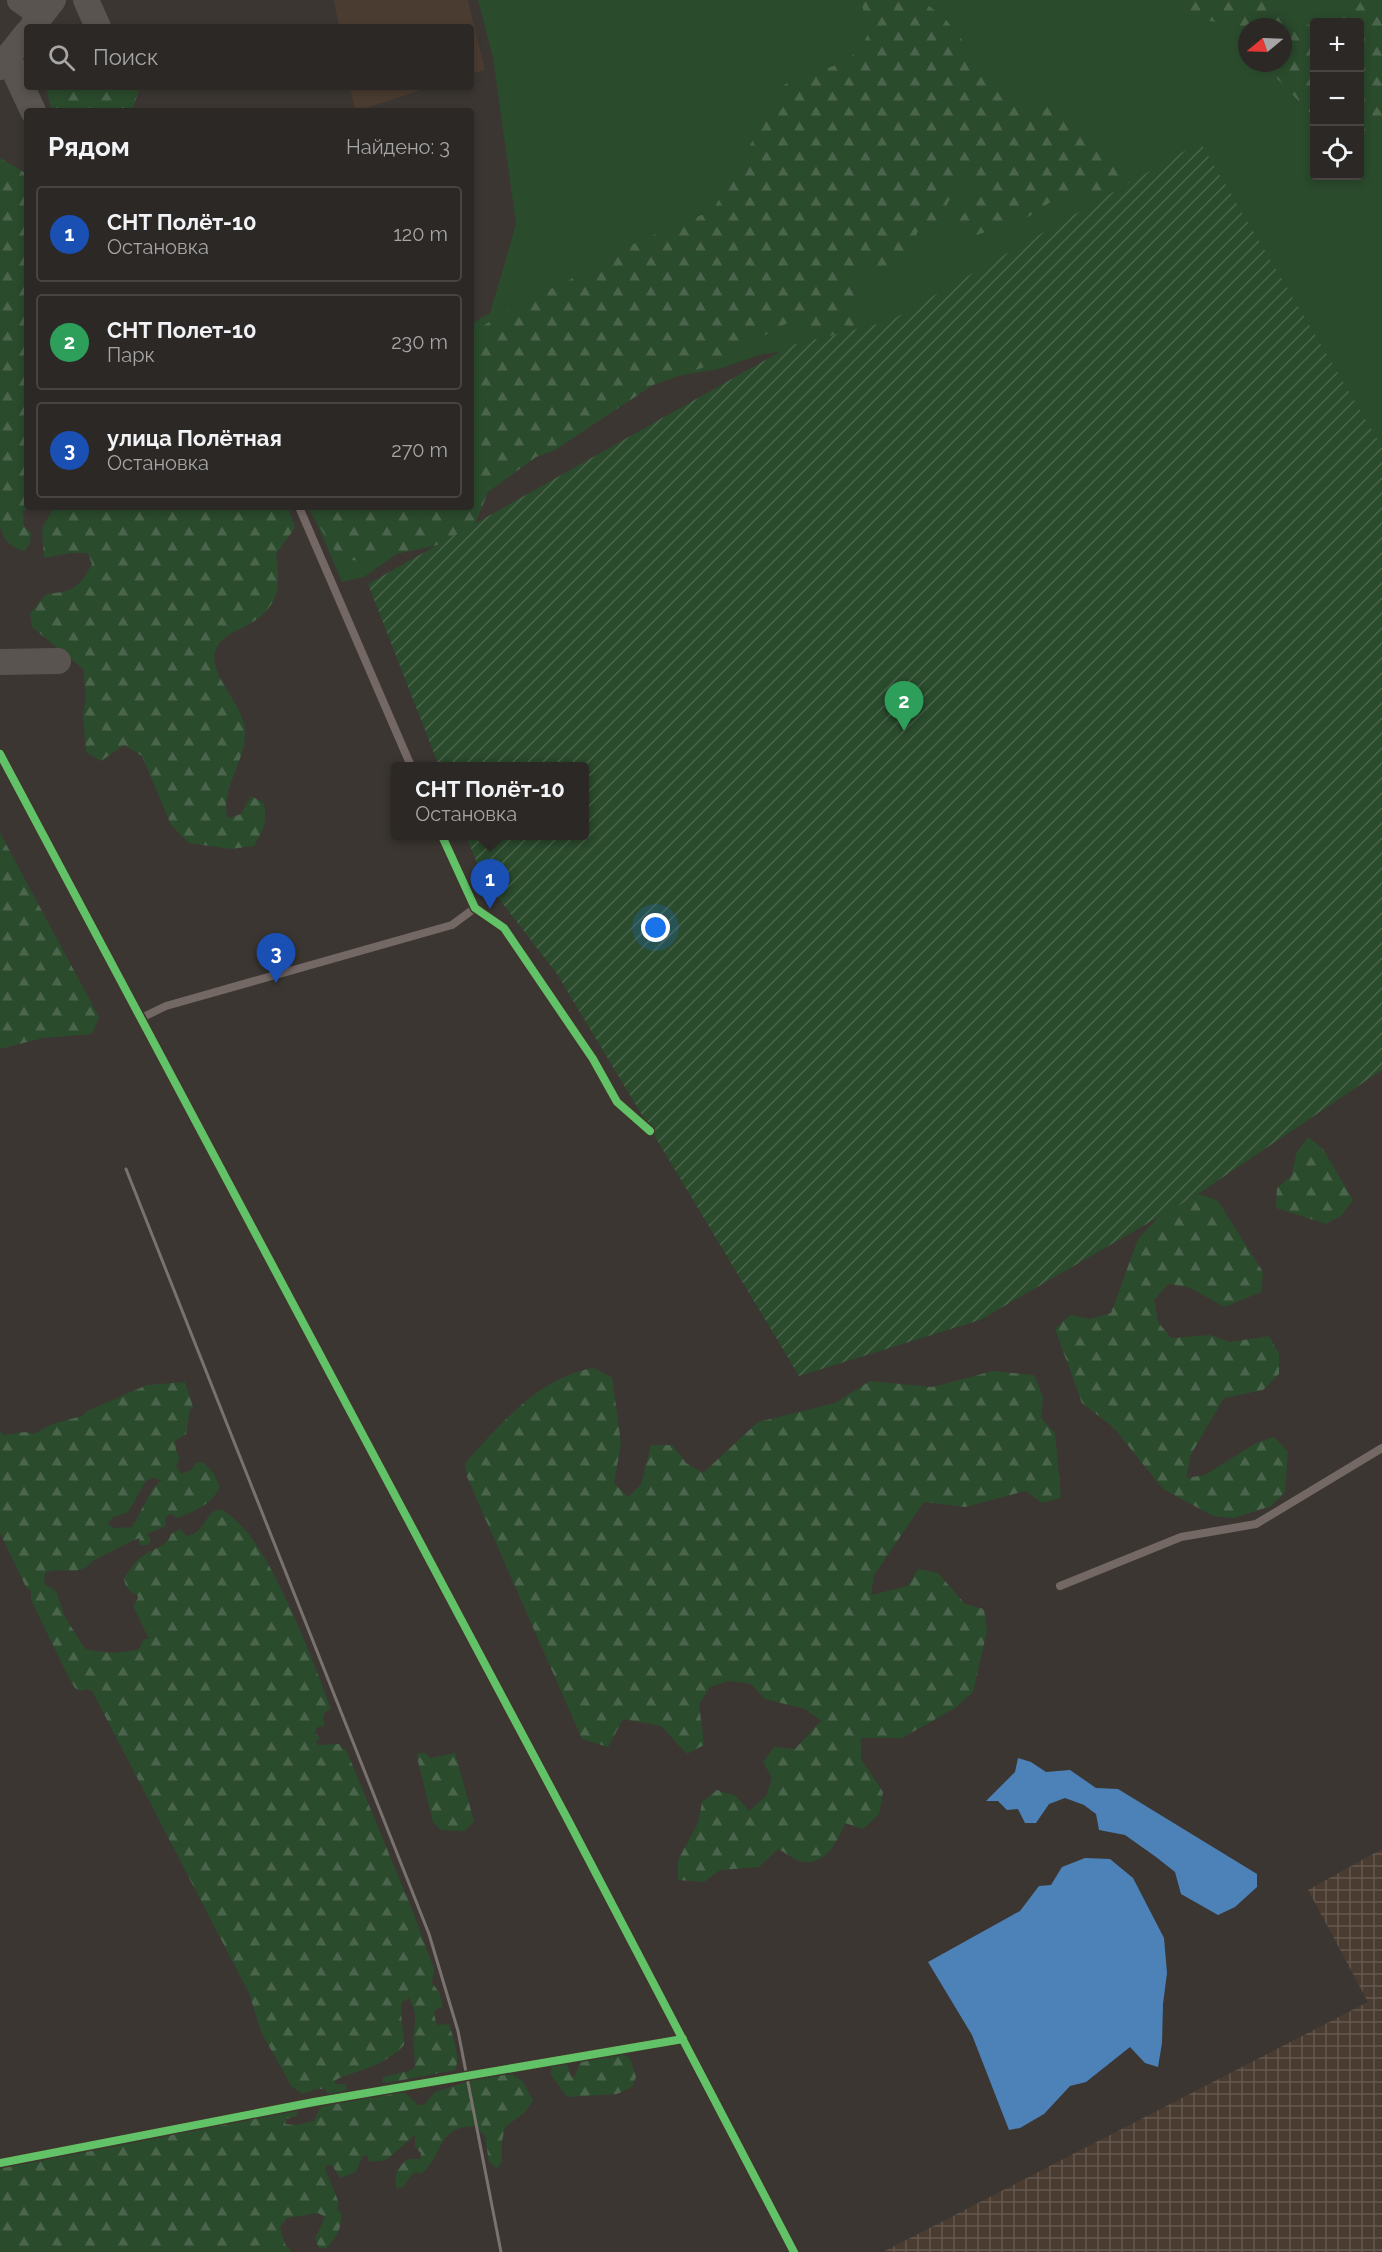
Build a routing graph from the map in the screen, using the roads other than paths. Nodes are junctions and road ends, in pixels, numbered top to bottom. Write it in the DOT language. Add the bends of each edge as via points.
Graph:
graph roads {
  1 [pos="300,510"];
  2 [pos="0,754"];
  3 [pos="409,762"];
  4 [pos="444,840"];
  5 [pos="475,908"];
  6 [pos="141,1018"];
  7 [pos="650,1131"];
  8 [pos="1382,1449"];
  9 [pos="1060,1586"];
  10 [pos="683,2038"];
  11 [pos="0,2163"];
  12 [pos="794,2252"];
  1 -- 3 [label="street"];
  2 -- 6 [label="street"];
  4 -- 5 [label="street"];
  5 -- 6 [label="street" via="452,925 166,1006"];
  5 -- 7 [label="street" via="504,928 593,1059 617,1102"];
  6 -- 10 [label="street"];
  8 -- 9 [label="street" via="1256,1524 1181,1537"];
  10 -- 11 [label="street" via="314,2102"];
  10 -- 12 [label="street"];
}
